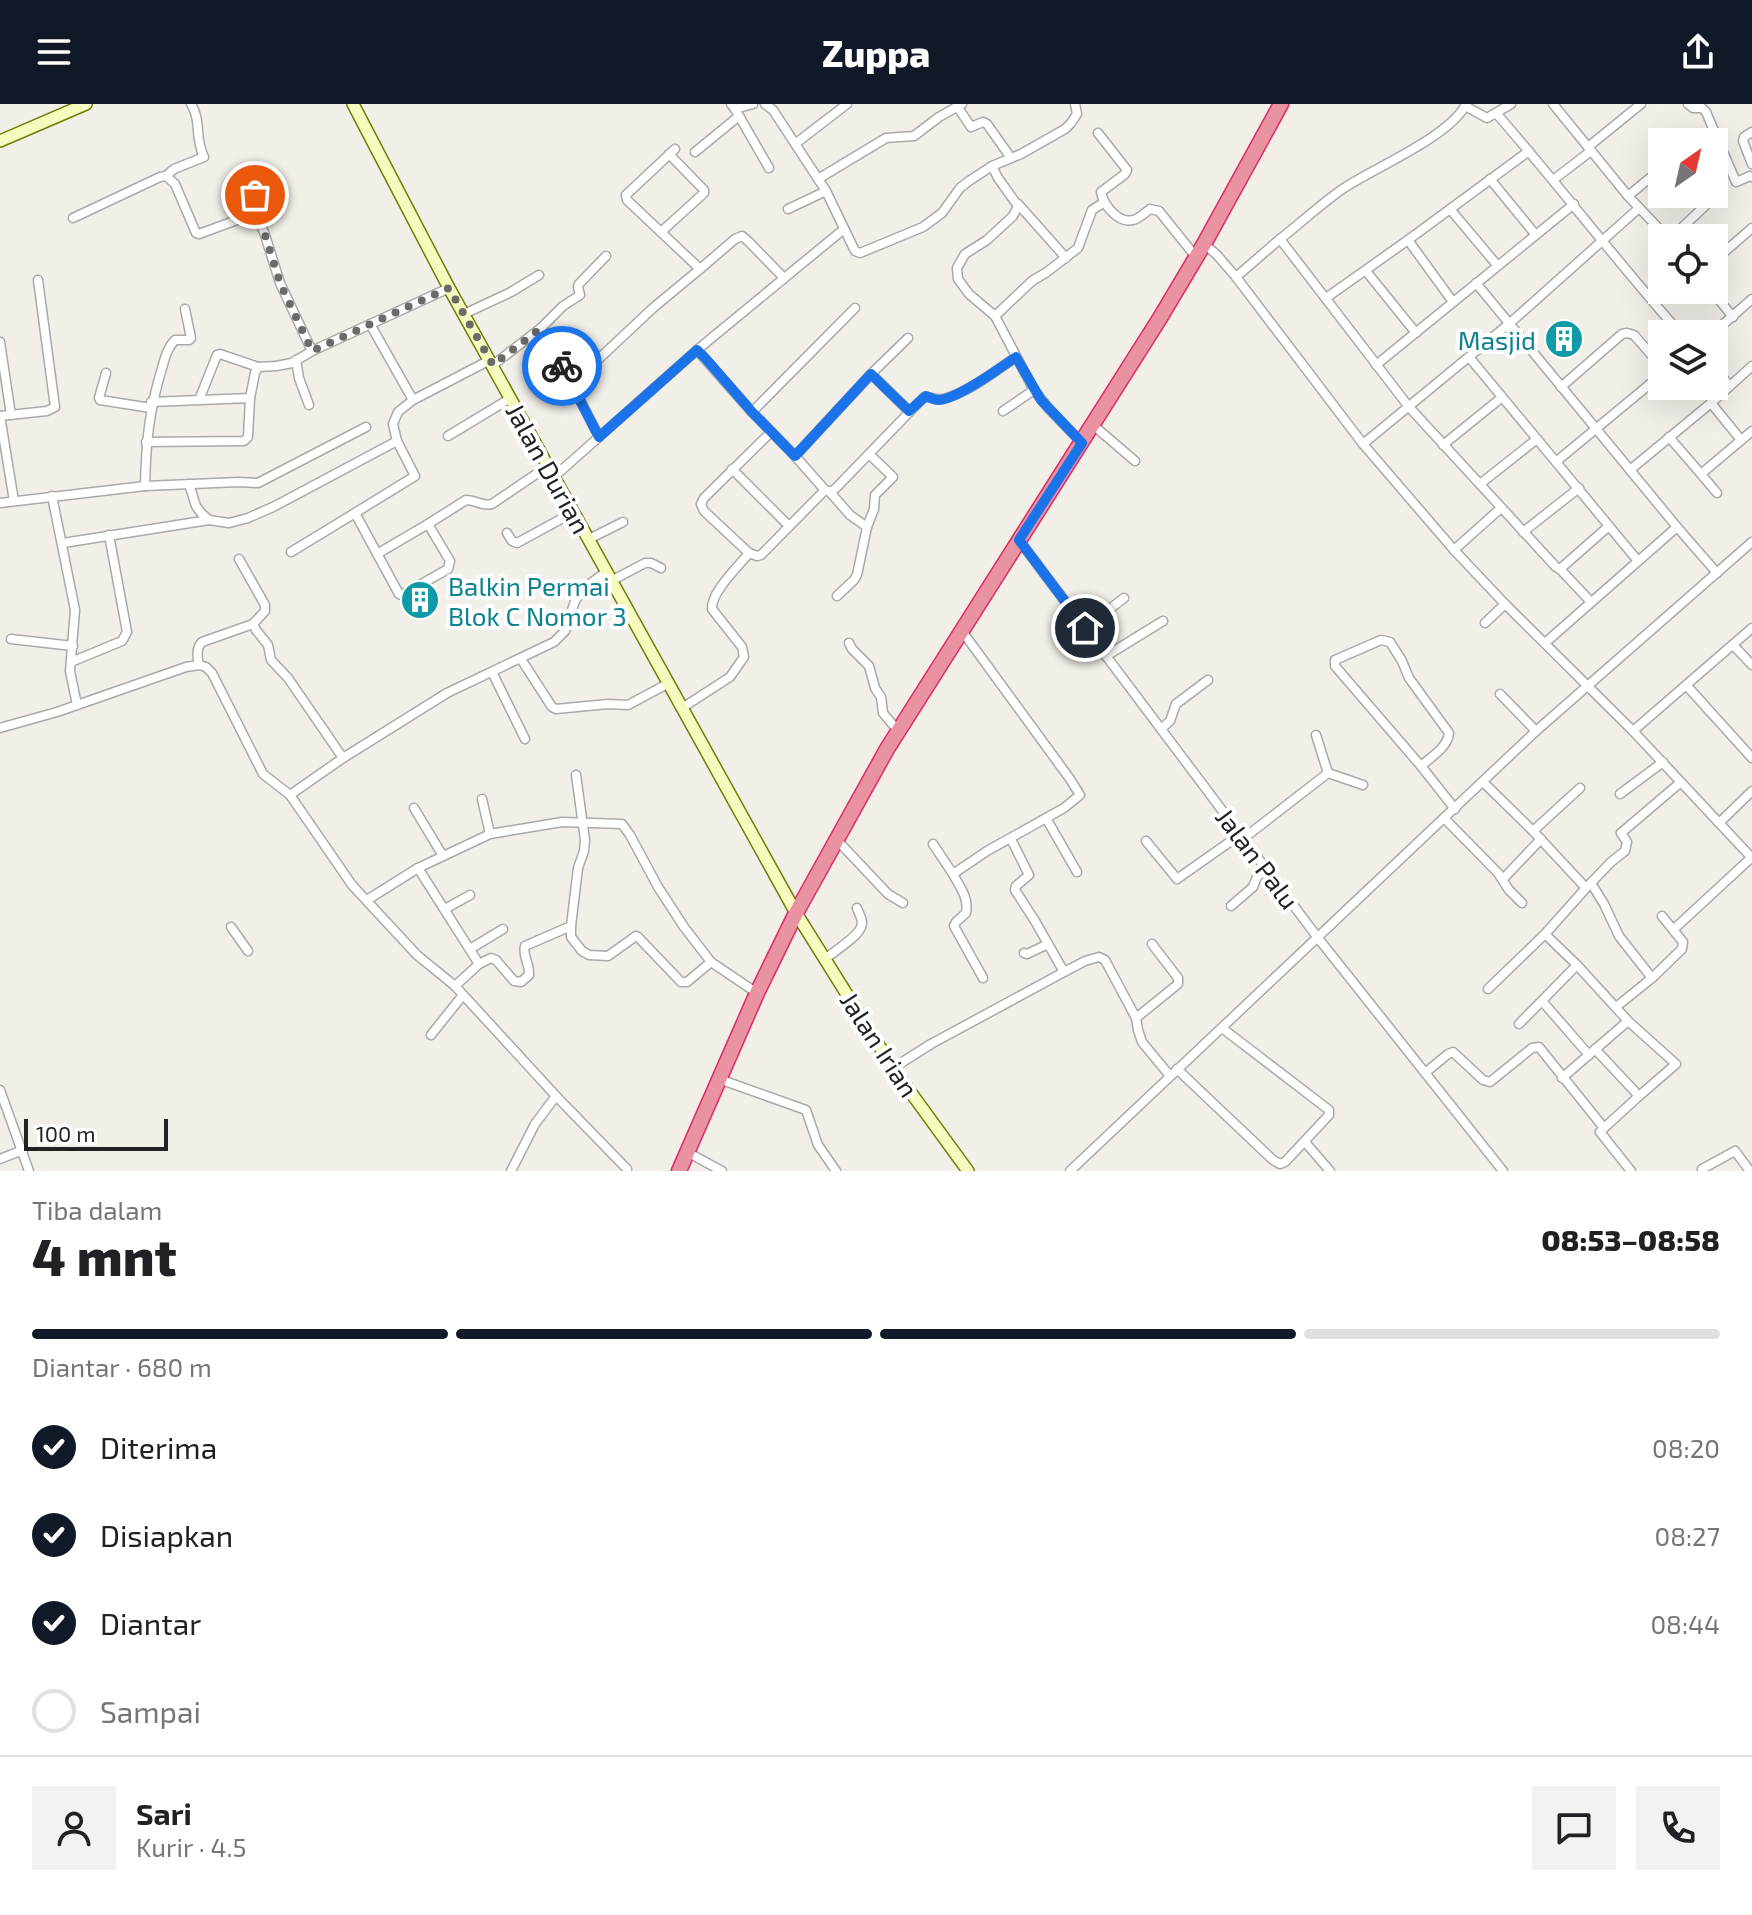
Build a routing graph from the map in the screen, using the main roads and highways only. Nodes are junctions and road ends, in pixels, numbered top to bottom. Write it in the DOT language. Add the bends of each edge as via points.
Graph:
graph roads {
  1 [pos="1274,108"];
  2 [pos="679,1171"];
  1 -- 2 [label="highway" via="1200,250 899,732 796,913"];
}
